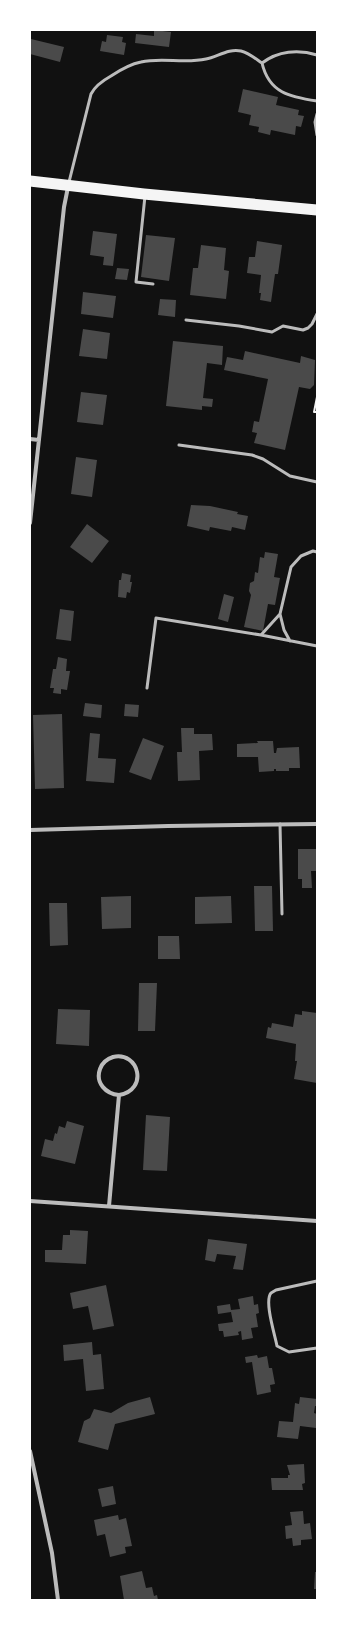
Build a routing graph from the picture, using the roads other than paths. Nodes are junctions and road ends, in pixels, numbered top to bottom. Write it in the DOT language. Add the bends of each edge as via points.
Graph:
graph roads {
  1 [pos="317,55"];
  2 [pos="262,63"];
  3 [pos="317,101"];
  4 [pos="317,114"];
  5 [pos="317,135"];
  6 [pos="30,181"];
  7 [pos="68,186"];
  8 [pos="146,194"];
  9 [pos="317,210"];
  10 [pos="153,284"];
  11 [pos="317,314"];
  12 [pos="186,320"];
  13 [pos="30,439"];
  14 [pos="39,440"];
  15 [pos="179,446"];
  16 [pos="317,482"];
  17 [pos="30,523"];
  18 [pos="317,552"];
  19 [pos="280,614"];
  20 [pos="260,635"];
  21 [pos="290,641"];
  22 [pos="317,646"];
  23 [pos="147,688"];
  24 [pos="280,824"];
  25 [pos="317,824"];
  26 [pos="30,830"];
  27 [pos="282,914"];
  28 [pos="119,1095"];
  29 [pos="30,1201"];
  30 [pos="110,1206"];
  31 [pos="317,1221"];
  32 [pos="317,1282"];
  33 [pos="317,1348"];
  34 [pos="30,1451"];
  35 [pos="58,1600"];
  1 -- 2 [label="lane" via="279,53"];
  2 -- 3 [label="lane" via="269,81 278,90 289,96"];
  2 -- 7 [label="lane" via="247,53 232,51 200,60 142,62 116,72 90,94"];
  4 -- 5 [label="lane"];
  6 -- 7 [label="highway"];
  7 -- 8 [label="highway"];
  7 -- 14 [label="street"];
  8 -- 9 [label="highway"];
  8 -- 10 [label="lane" via="136,282"];
  11 -- 12 [label="lane" via="312,324 303,330 283,326 272,332"];
  13 -- 14 [label="street"];
  14 -- 17 [label="street"];
  15 -- 16 [label="lane" via="252,455 290,476"];
  18 -- 19 [label="lane" via="301,556 291,567"];
  19 -- 20 [label="lane"];
  19 -- 21 [label="lane"];
  20 -- 21 [label="lane"];
  20 -- 23 [label="lane" via="156,618"];
  21 -- 22 [label="lane"];
  24 -- 25 [label="street"];
  24 -- 26 [label="street"];
  24 -- 27 [label="lane"];
  28 -- 28 [label="street" via="106,1091 99,1074 105,1062 117,1056 133,1064 138,1075 134,1087"];
  28 -- 30 [label="street"];
  29 -- 30 [label="street"];
  30 -- 31 [label="street"];
  32 -- 33 [label="lane" via="276,1290 268,1298 278,1346 289,1352"];
  34 -- 35 [label="street" via="52,1553"];
}
